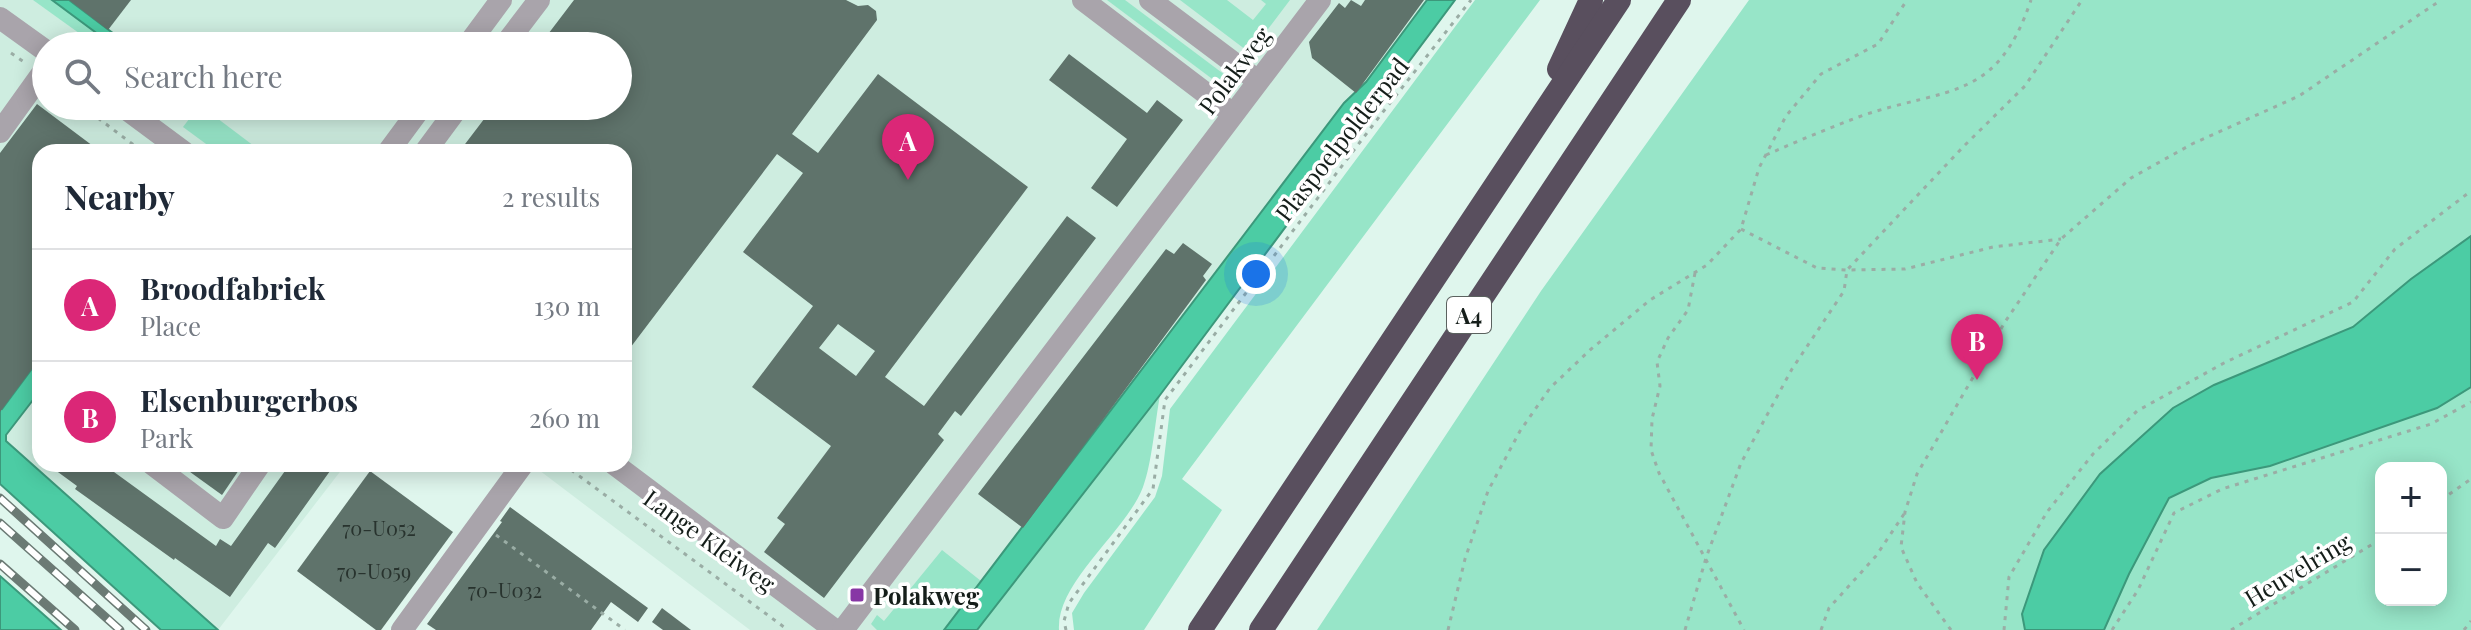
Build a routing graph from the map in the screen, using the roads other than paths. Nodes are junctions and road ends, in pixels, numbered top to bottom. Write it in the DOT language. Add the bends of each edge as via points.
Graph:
graph roads {
  1 [pos="501,0"];
  2 [pos="539,0"];
  3 [pos="1083,0"];
  4 [pos="1150,0"];
  5 [pos="1320,0"];
  6 [pos="1591,0"];
  7 [pos="1619,0"];
  8 [pos="1679,0"];
  9 [pos="0,18"];
  10 [pos="477,32"];
  11 [pos="515,32"];
  12 [pos="32,41"];
  13 [pos="1258,81"];
  14 [pos="32,88"];
  15 [pos="1233,114"];
  16 [pos="141,120"];
  17 [pos="412,120"];
  18 [pos="449,120"];
  19 [pos="0,132"];
  20 [pos="1525,140"];
  21 [pos="173,144"];
  22 [pos="394,144"];
  23 [pos="431,144"];
  24 [pos="163,472"];
  25 [pos="255,472"];
  26 [pos="517,472"];
  27 [pos="625,472"];
  28 [pos="402,630"];
  29 [pos="835,630"];
  30 [pos="843,630"];
  31 [pos="1200,630"];
  32 [pos="1261,630"];
  1 -- 10 [label="street"];
  2 -- 11 [label="street"];
  3 -- 15 [label="street"];
  4 -- 13 [label="street"];
  5 -- 13 [label="street, Polakweg"];
  6 -- 20 [label="highway, A4"];
  7 -- 20 [label="highway, A4"];
  8 -- 32 [label="highway, A4"];
  9 -- 12 [label="street"];
  13 -- 15 [label="street, Polakweg"];
  14 -- 19 [label="street"];
  15 -- 30 [label="street, Polakweg"];
  16 -- 21 [label="street"];
  17 -- 22 [label="street"];
  18 -- 23 [label="street"];
  20 -- 31 [label="highway, A4"];
  24 -- 25 [label="street" via="223,518"];
  26 -- 28 [label="street"];
  27 -- 29 [label="street, Lange Kleiweg"];
}
